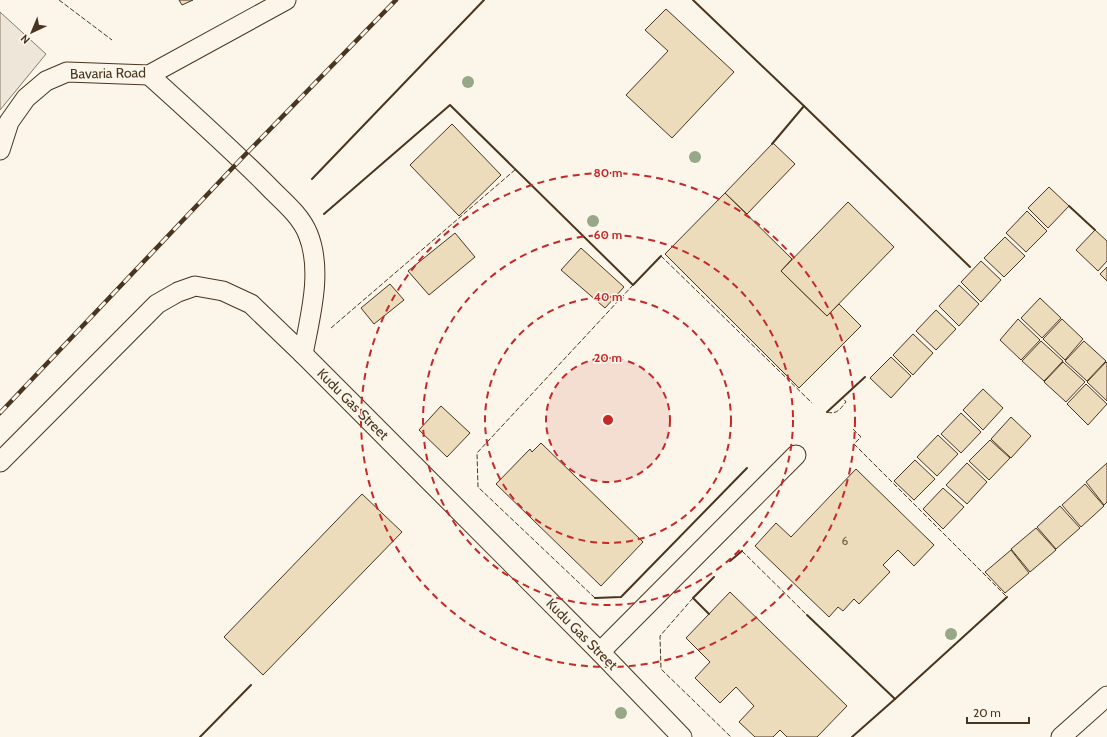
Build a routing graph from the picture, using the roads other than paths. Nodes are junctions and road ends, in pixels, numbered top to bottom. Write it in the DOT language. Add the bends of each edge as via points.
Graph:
graph roads {
  1 [pos="286,0"];
  2 [pos="149,75"];
  3 [pos="0,150"];
  4 [pos="303,354"];
  5 [pos="796,455"];
  6 [pos="0,462"];
  7 [pos="600,652"];
  8 [pos="1107,696"];
  9 [pos="682,737"];
  10 [pos="1061,737"];
  1 -- 2 [label="street, Bavaria Road"];
  2 -- 3 [label="street, Bavaria Road" via="67,72 46,81 26,98 9,122"];
  2 -- 4 [label="street" via="241,159 297,216 308,234 314,256 315,292"];
  4 -- 6 [label="street, Kudu Gas Street" via="251,304 223,291 195,286 178,292 157,304"];
  4 -- 7 [label="street, Kudu Gas Street"];
  5 -- 7 [label="street"];
  7 -- 9 [label="street, Kudu Gas Street"];
  8 -- 10 [label="street"];
}
